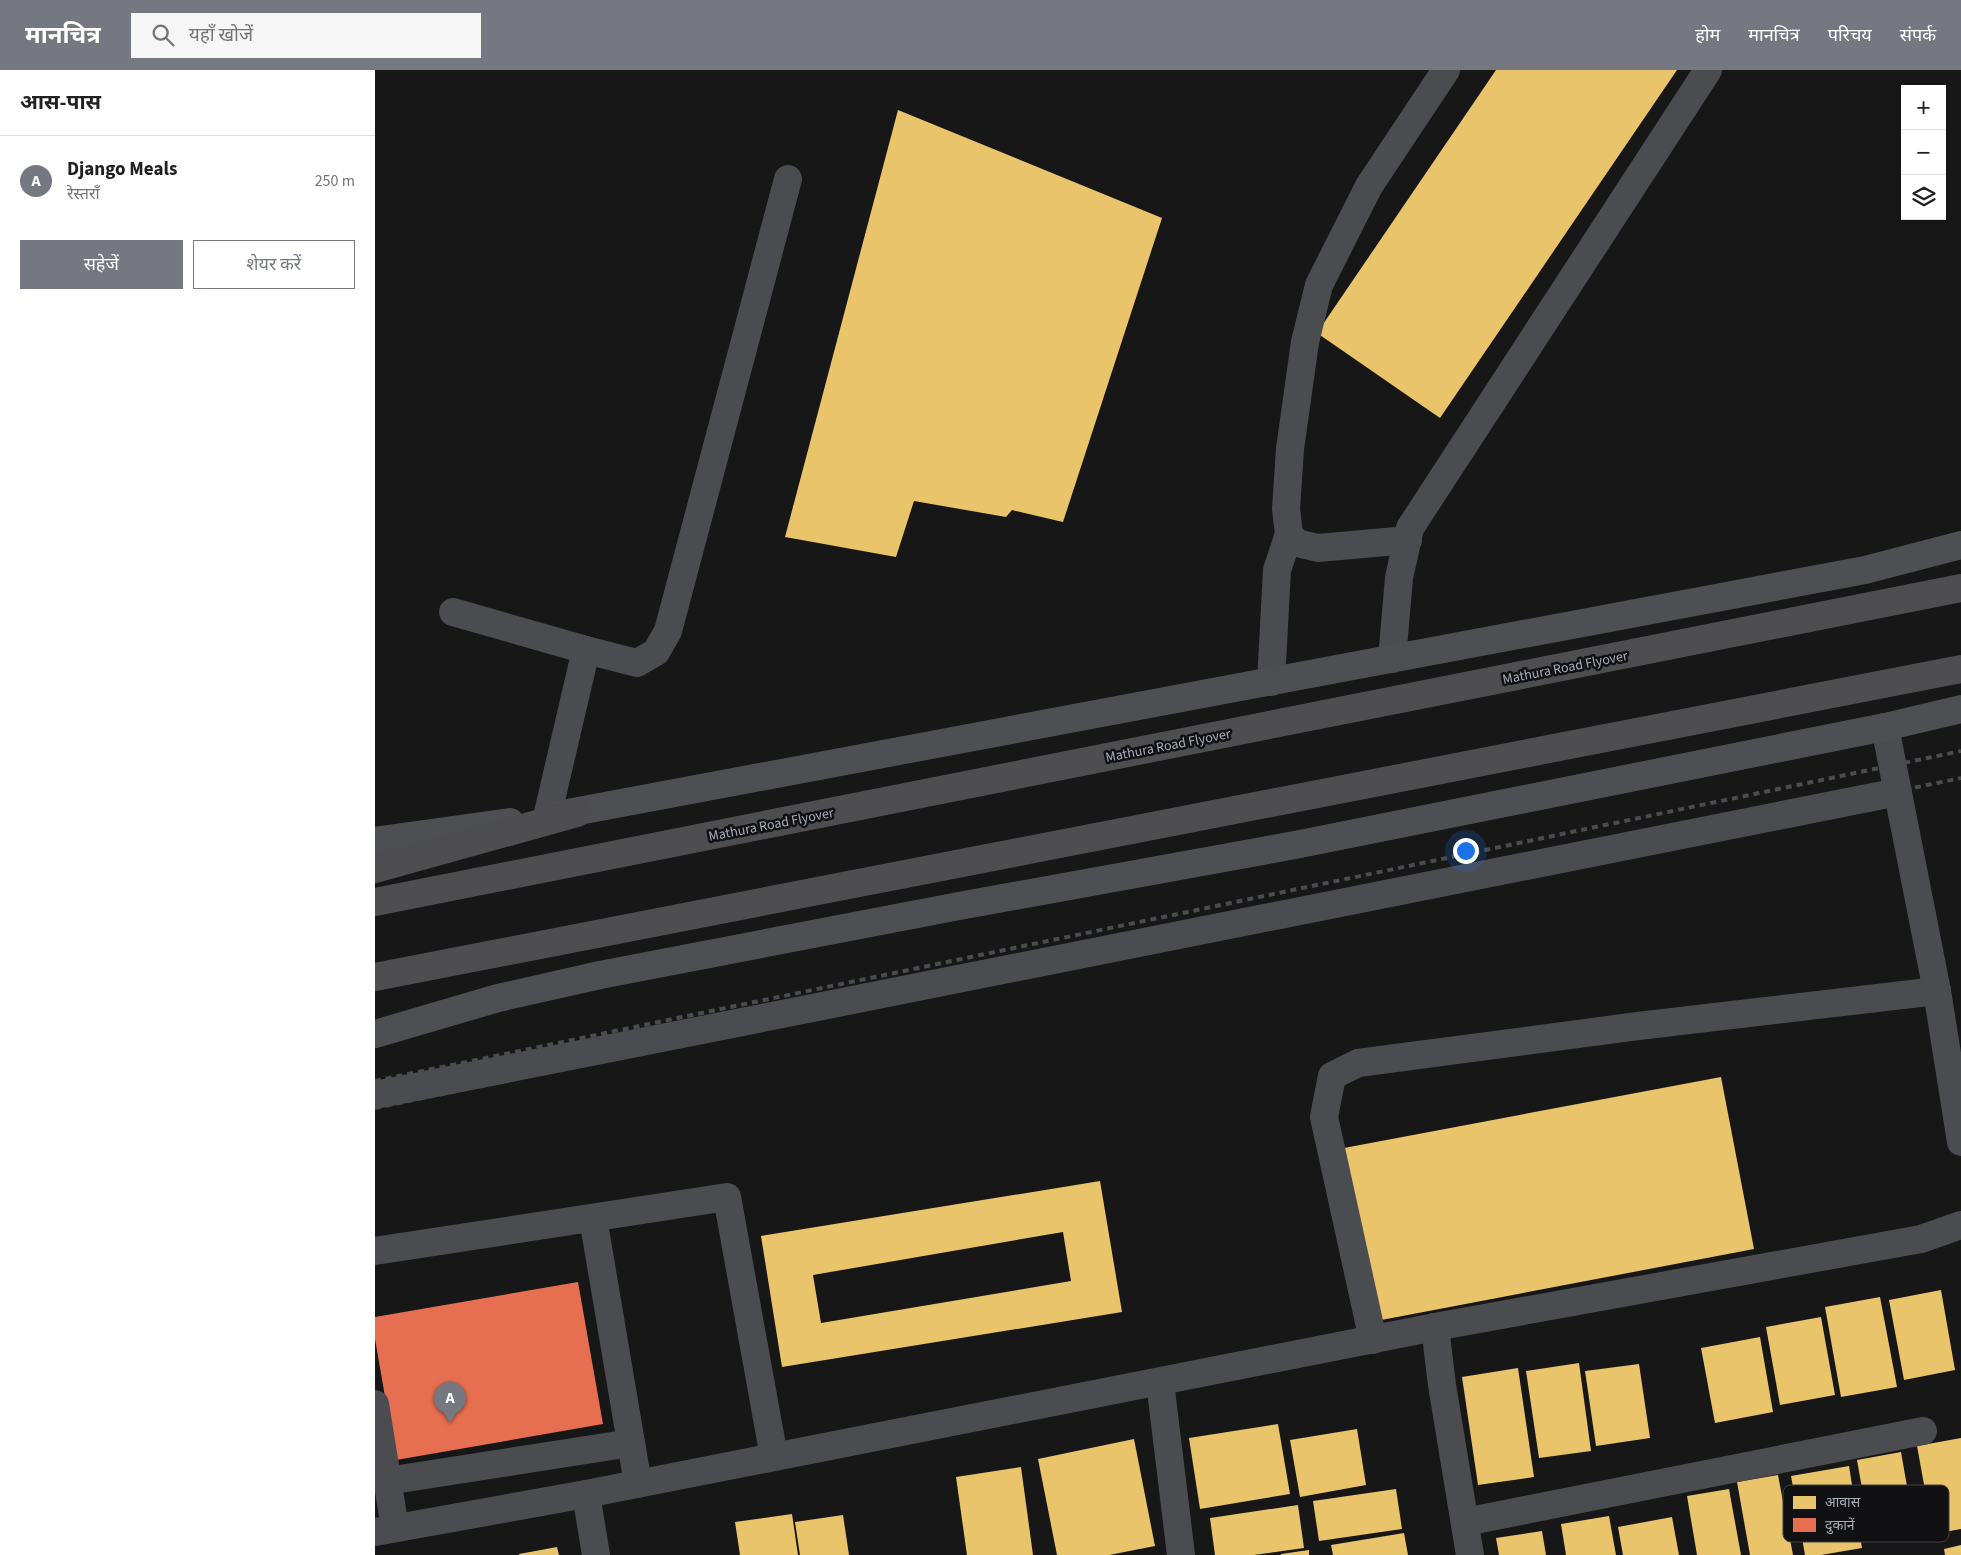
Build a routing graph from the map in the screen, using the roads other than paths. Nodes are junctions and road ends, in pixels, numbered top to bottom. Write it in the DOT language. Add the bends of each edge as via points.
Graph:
graph roads {
  1 [pos="1446,70"];
  2 [pos="1708,70"];
  3 [pos="788,179"];
  4 [pos="1289,534"];
  5 [pos="1407,540"];
  6 [pos="1961,545"];
  7 [pos="1961,588"];
  8 [pos="453,612"];
  9 [pos="586,650"];
  10 [pos="1392,659"];
  11 [pos="1961,668"];
  12 [pos="1271,682"];
  13 [pos="1961,709"];
  14 [pos="1885,727"];
  15 [pos="1898,792"];
  16 [pos="577,813"];
  17 [pos="547,817"];
  18 [pos="375,842"];
  19 [pos="375,869"];
  20 [pos="375,902"];
  21 [pos="375,977"];
  22 [pos="1937,991"];
  23 [pos="375,1034"];
  24 [pos="375,1095"];
  25 [pos="1961,1142"];
  26 [pos="593,1218"];
  27 [pos="1961,1225"];
  28 [pos="375,1251"];
  29 [pos="1435,1327"];
  30 [pos="1373,1340"];
  31 [pos="1160,1382"];
  32 [pos="375,1404"];
  33 [pos="1923,1431"];
  34 [pos="631,1443"];
  35 [pos="774,1458"];
  36 [pos="387,1481"];
  37 [pos="638,1484"];
  38 [pos="586,1494"];
  39 [pos="1465,1522"];
  40 [pos="385,1530"];
  41 [pos="596,1555"];
  42 [pos="1181,1555"];
  43 [pos="1470,1555"];
  1 -- 4 [label="street" via="1369,186 1319,285 1305,342 1290,449 1286,509"];
  2 -- 5 [label="street" via="1410,528"];
  3 -- 9 [label="street" via="668,631 656,652 637,663"];
  4 -- 5 [label="street" via="1297,543 1318,548"];
  4 -- 12 [label="street" via="1277,570"];
  5 -- 10 [label="street" via="1399,578"];
  6 -- 10 [label="main road" via="1865,570"];
  7 -- 20 [label="highway, Mathura Road Flyover"];
  8 -- 9 [label="street"];
  9 -- 17 [label="street"];
  10 -- 12 [label="main road"];
  11 -- 21 [label="highway"];
  12 -- 16 [label="main road"];
  13 -- 14 [label="main road"];
  14 -- 15 [label="street"];
  14 -- 23 [label="main road" via="1295,846 600,975 498,998"];
  15 -- 22 [label="street"];
  15 -- 24 [label="street"];
  16 -- 17 [label="main road"];
  16 -- 19 [label="highway"];
  17 -- 18 [label="main road"];
  22 -- 25 [label="street"];
  22 -- 30 [label="street" via="1358,1063 1331,1076 1324,1117"];
  26 -- 28 [label="street"];
  26 -- 34 [label="street"];
  26 -- 35 [label="street" via="727,1197"];
  27 -- 29 [label="street" via="1921,1239"];
  29 -- 30 [label="street"];
  29 -- 39 [label="street"];
  30 -- 31 [label="street"];
  31 -- 35 [label="street"];
  31 -- 42 [label="street"];
  32 -- 36 [label="street"];
  33 -- 39 [label="street"];
  34 -- 36 [label="street"];
  34 -- 37 [label="street"];
  35 -- 37 [label="street"];
  36 -- 40 [label="street"];
  37 -- 38 [label="street"];
  38 -- 40 [label="street"];
  38 -- 41 [label="street"];
  39 -- 43 [label="street"];
}
